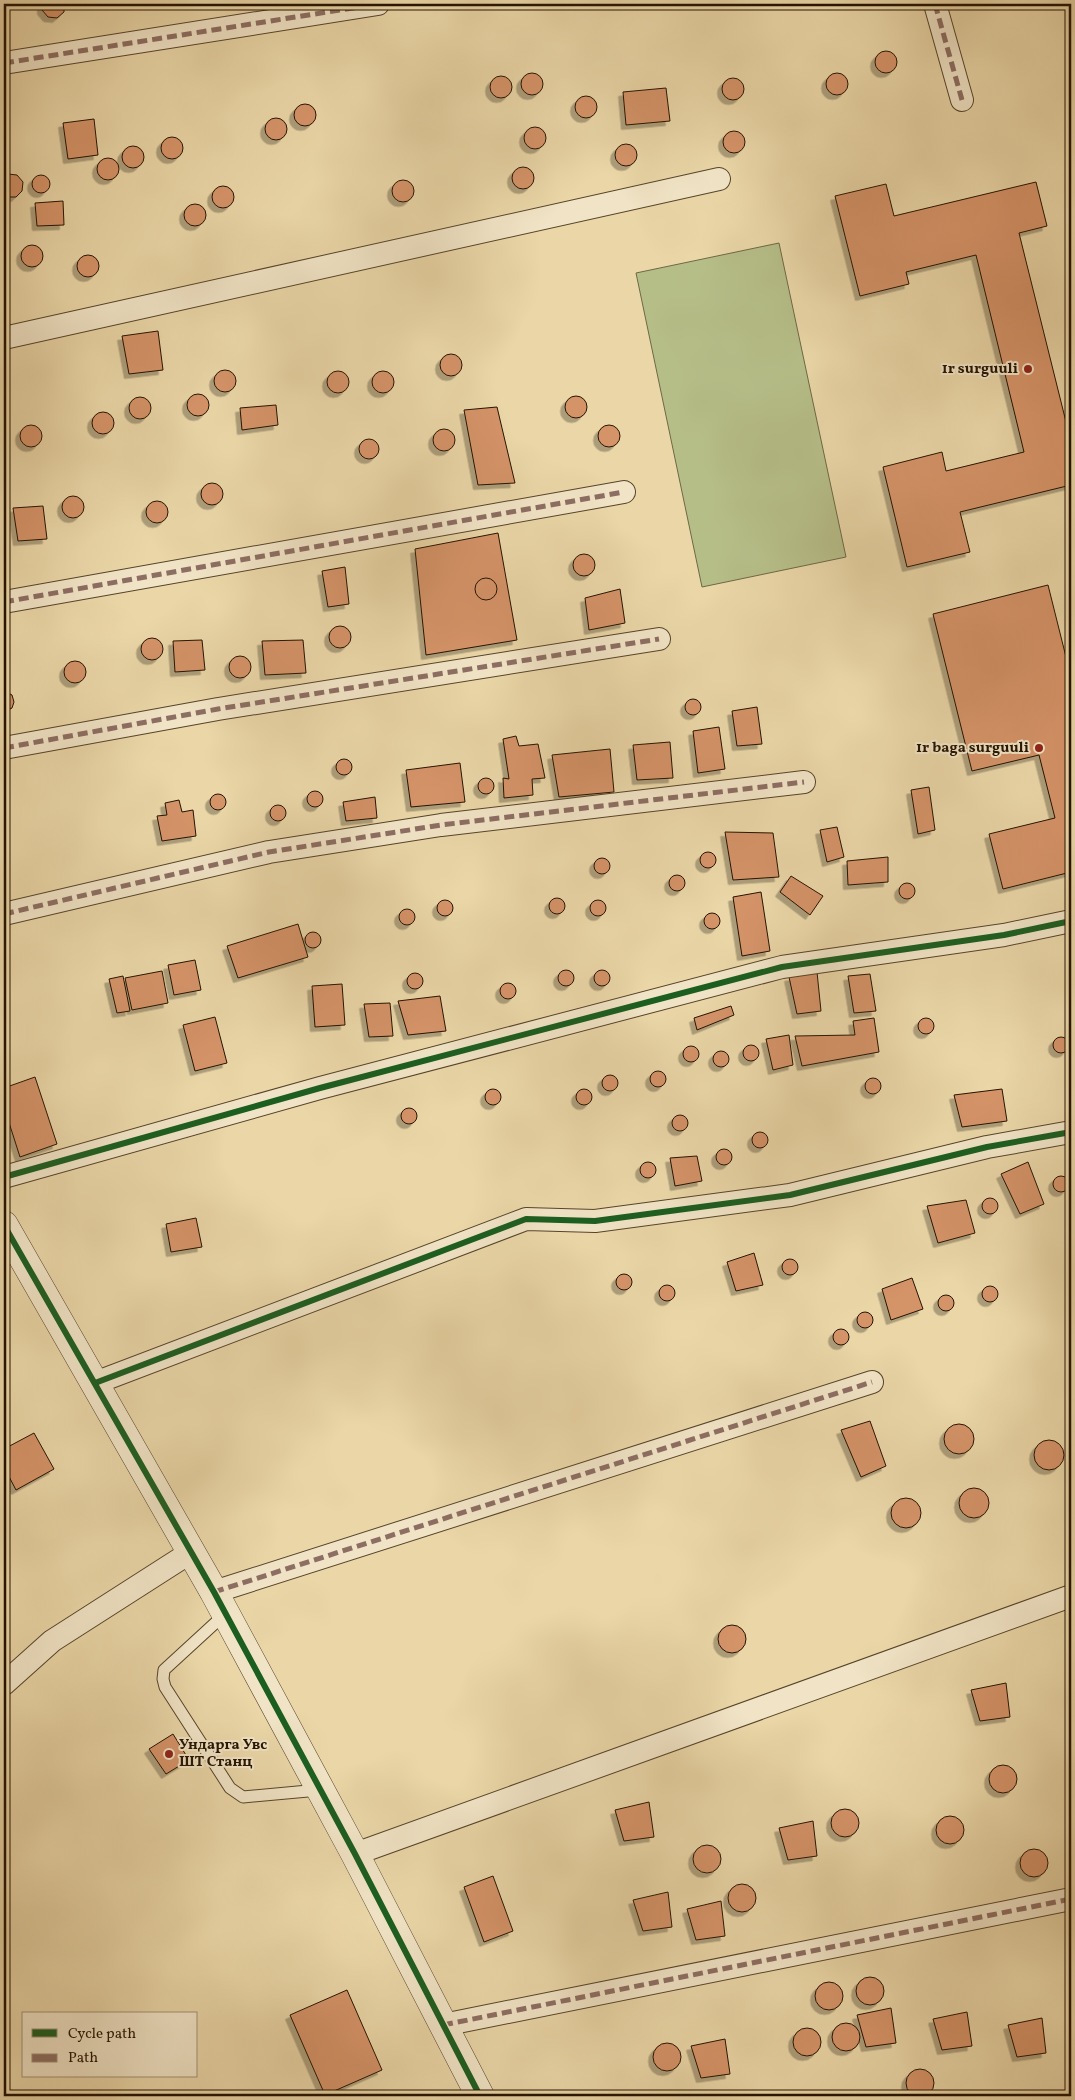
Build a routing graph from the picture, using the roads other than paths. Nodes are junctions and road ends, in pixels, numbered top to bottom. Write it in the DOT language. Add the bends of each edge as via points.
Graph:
graph roads {
  1 [pos="378,4"];
  2 [pos="935,4"];
  3 [pos="4,63"];
  4 [pos="962,100"];
  5 [pos="720,179"];
  6 [pos="4,338"];
  7 [pos="624,492"];
  8 [pos="4,602"];
  9 [pos="659,638"];
  10 [pos="4,748"];
  11 [pos="804,782"];
  12 [pos="4,914"];
  13 [pos="1071,921"];
  14 [pos="1071,1132"];
  15 [pos="4,1177"];
  16 [pos="4,1225"];
  17 [pos="872,1382"];
  18 [pos="95,1383"];
  19 [pos="191,1552"];
  20 [pos="1071,1596"];
  21 [pos="220,1603"];
  22 [pos="4,1684"];
  23 [pos="321,1790"];
  24 [pos="355,1854"];
  25 [pos="1071,1899"];
  26 [pos="443,2024"];
  27 [pos="480,2096"];
  1 -- 3 [label="street"];
  2 -- 4 [label="street"];
  5 -- 6 [label="street"];
  7 -- 8 [label="street"];
  9 -- 10 [label="street" via="218,709"];
  11 -- 12 [label="street" via="441,825 269,852"];
  13 -- 15 [label="street" via="1004,935 782,967 320,1088"];
  14 -- 18 [label="street" via="986,1147 790,1195 595,1221 526,1219"];
  16 -- 18 [label="street"];
  17 -- 21 [label="street"];
  18 -- 19 [label="street"];
  19 -- 21 [label="street"];
  19 -- 22 [label="street" via="52,1641"];
  20 -- 24 [label="street"];
  21 -- 23 [label="street"];
  21 -- 23 [label="lane" via="164,1670 165,1687 237,1794 242,1797"];
  23 -- 24 [label="street"];
  24 -- 26 [label="street"];
  25 -- 26 [label="street"];
  26 -- 27 [label="street"];
}
